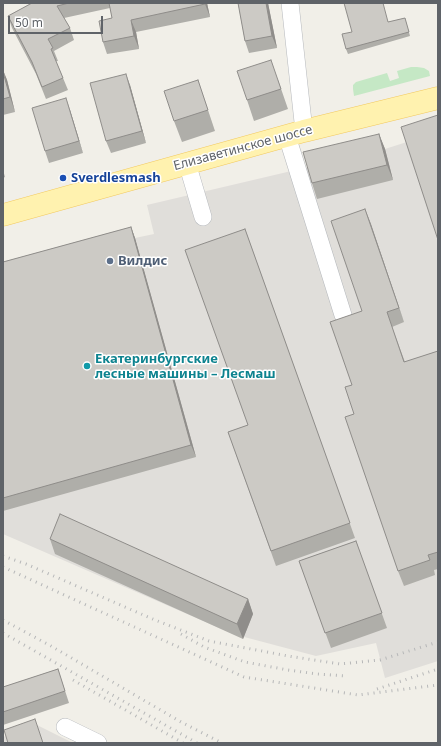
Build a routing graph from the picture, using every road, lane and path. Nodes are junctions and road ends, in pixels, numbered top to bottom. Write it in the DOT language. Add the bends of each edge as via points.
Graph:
graph roads {
  1 [pos="290,3"];
  2 [pos="438,98"];
  3 [pos="295,133"];
  4 [pos="187,163"];
  5 [pos="3,215"];
  6 [pos="203,217"];
  7 [pos="343,315"];
  8 [pos="66,727"];
  9 [pos="98,743"];
  1 -- 3 [label="lane"];
  2 -- 3 [label="main road, Елизаветинское шоссе"];
  3 -- 4 [label="main road, Елизаветинское шоссе"];
  3 -- 7 [label="lane"];
  4 -- 5 [label="main road, Елизаветинское шоссе"];
  4 -- 6 [label="lane"];
  8 -- 9 [label="lane"];
}
